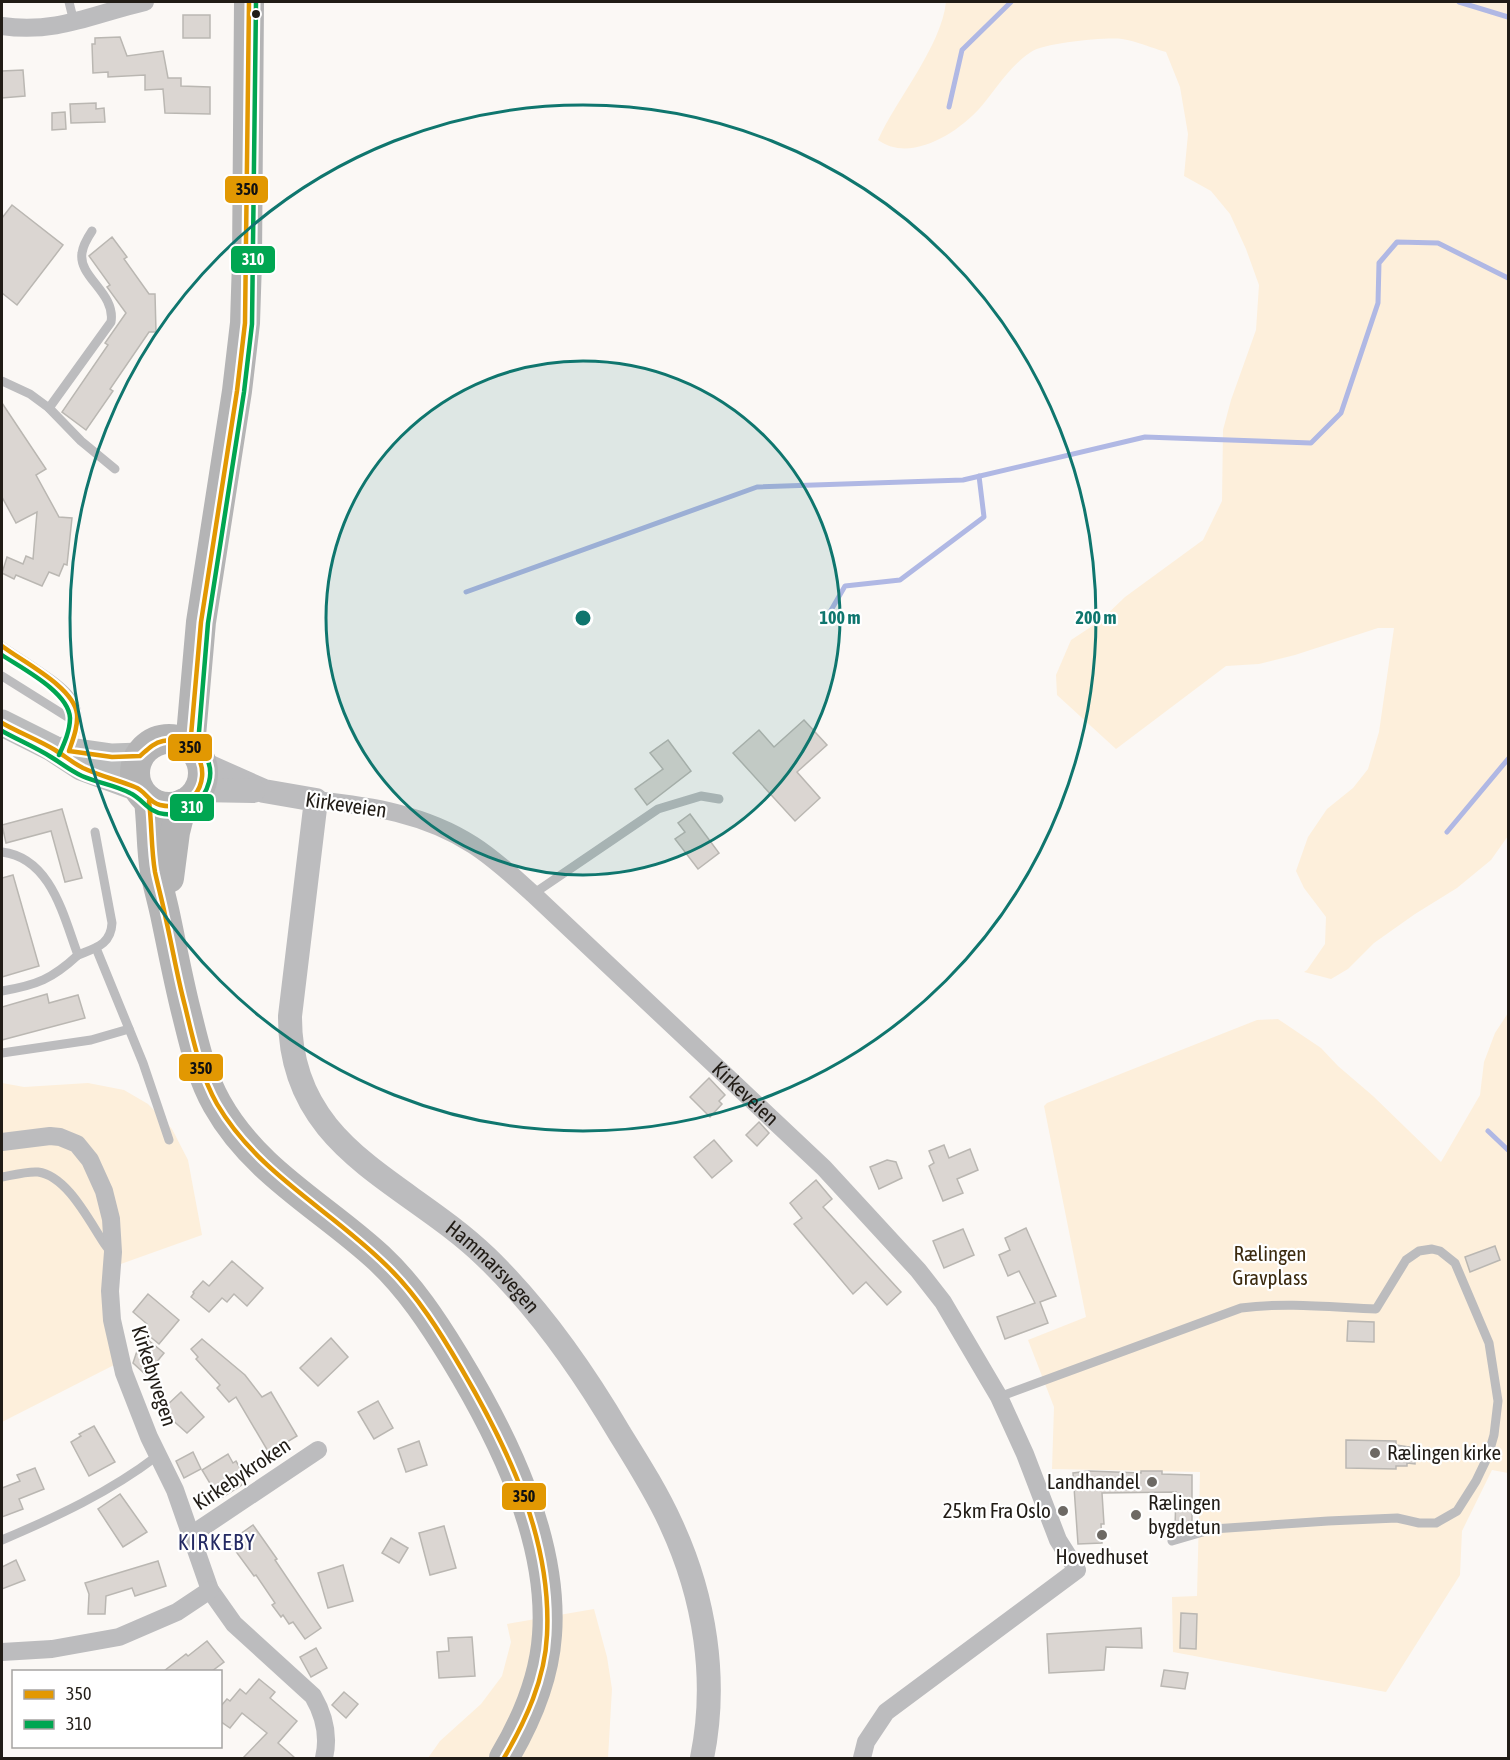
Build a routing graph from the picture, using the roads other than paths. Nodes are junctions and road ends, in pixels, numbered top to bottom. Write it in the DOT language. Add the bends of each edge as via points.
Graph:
graph roads {
  1 [pos="69,2"];
  2 [pos="249,2"];
  3 [pos="133,3"];
  4 [pos="74,22"];
  5 [pos="2,26"];
  6 [pos="92,231"];
  7 [pos="2,381"];
  8 [pos="49,408"];
  9 [pos="115,469"];
  10 [pos="201,622"];
  11 [pos="2,646"];
  12 [pos="2,676"];
  13 [pos="2,723"];
  14 [pos="77,723"];
  15 [pos="150,748"];
  16 [pos="62,752"];
  17 [pos="193,776"];
  18 [pos="144,794"];
  19 [pos="719,799"];
  20 [pos="316,800"];
  21 [pos="95,832"];
  22 [pos="2,852"];
  23 [pos="533,894"];
  24 [pos="165,914"];
  25 [pos="96,948"];
  26 [pos="78,954"];
  27 [pos="2,991"];
  28 [pos="129,1029"];
  29 [pos="2,1053"];
  30 [pos="169,1140"];
  31 [pos="2,1142"];
  32 [pos="2,1177"];
  33 [pos="113,1252"];
  34 [pos="999,1397"];
  35 [pos="318,1450"];
  36 [pos="157,1456"];
  37 [pos="191,1535"];
  38 [pos="2,1540"];
  39 [pos="1172,1541"];
  40 [pos="210,1590"];
  41 [pos="2,1652"];
  42 [pos="324,1758"];
  43 [pos="504,1758"];
  44 [pos="702,1758"];
  45 [pos="862,1758"];
  1 -- 4 [label="lane"];
  2 -- 10 [label="main road" via="245,323"];
  3 -- 4 [label="street"];
  4 -- 5 [label="street" via="40,29"];
  6 -- 8 [label="lane" via="82,258 111,306 111,322"];
  7 -- 8 [label="lane"];
  8 -- 9 [label="lane"];
  10 -- 15 [label="main road" via="179,695"];
  10 -- 17 [label="main road"];
  11 -- 14 [label="lane" via="67,692 74,701"];
  12 -- 14 [label="lane"];
  13 -- 16 [label="main road"];
  14 -- 16 [label="lane"];
  15 -- 16 [label="main road" via="112,757"];
  15 -- 17 [label="main road" via="176,740"];
  15 -- 18 [label="main road" via="135,772"];
  16 -- 18 [label="main road" via="95,773"];
  17 -- 18 [label="main road" via="165,807"];
  17 -- 20 [label="street, Kirkeveien"];
  17 -- 24 [label="main road" via="171,852"];
  18 -- 24 [label="main road"];
  19 -- 23 [label="lane" via="701,796 658,809"];
  20 -- 23 [label="street, Kirkeveien" via="380,808 433,824 473,844"];
  20 -- 44 [label="street, Hammarsvegen" via="290,1016 291,1051 299,1081 313,1110 345,1147 467,1240 524,1297 579,1370 642,1469 681,1547 700,1607 709,1691"];
  21 -- 25 [label="lane" via="112,924 108,939"];
  22 -- 26 [label="lane" via="23,858 43,876 58,900"];
  23 -- 34 [label="street, Kirkeveien" via="824,1168 943,1302"];
  24 -- 43 [label="main road" via="192,1035 217,1105 262,1163 386,1265 414,1297 465,1374 515,1475 543,1566 548,1612 545,1654 536,1691"];
  25 -- 26 [label="lane"];
  25 -- 28 [label="lane"];
  26 -- 27 [label="lane" via="59,972 36,984"];
  28 -- 29 [label="lane" via="91,1040"];
  28 -- 30 [label="lane"];
  31 -- 33 [label="street, Kirkebyvegen" via="50,1136 77,1144 96,1173 109,1207"];
  32 -- 33 [label="lane" via="35,1172 55,1178"];
  33 -- 36 [label="street, Kirkebyvegen" via="112,1320 124,1373"];
  34 -- 39 [label="lane" via="1241,1308 1296,1304 1376,1309 1406,1260 1419,1251 1440,1251 1455,1263 1489,1343 1498,1401 1488,1456 1457,1511 1436,1523 1397,1518 1328,1521 1213,1529"];
  34 -- 45 [label="street, Kirkeveien" via="1058,1540 1077,1570 886,1712 866,1742"];
  35 -- 37 [label="street, Kirkebykroken"];
  36 -- 37 [label="street, Kirkebyvegen" via="175,1490"];
  36 -- 38 [label="lane" via="129,1477"];
  37 -- 40 [label="street, Kirkebyvegen"];
  40 -- 41 [label="street" via="177,1612 119,1637 52,1649"];
  40 -- 42 [label="street, Kirkebyvegen" via="234,1624 313,1696 324,1723"];
}
